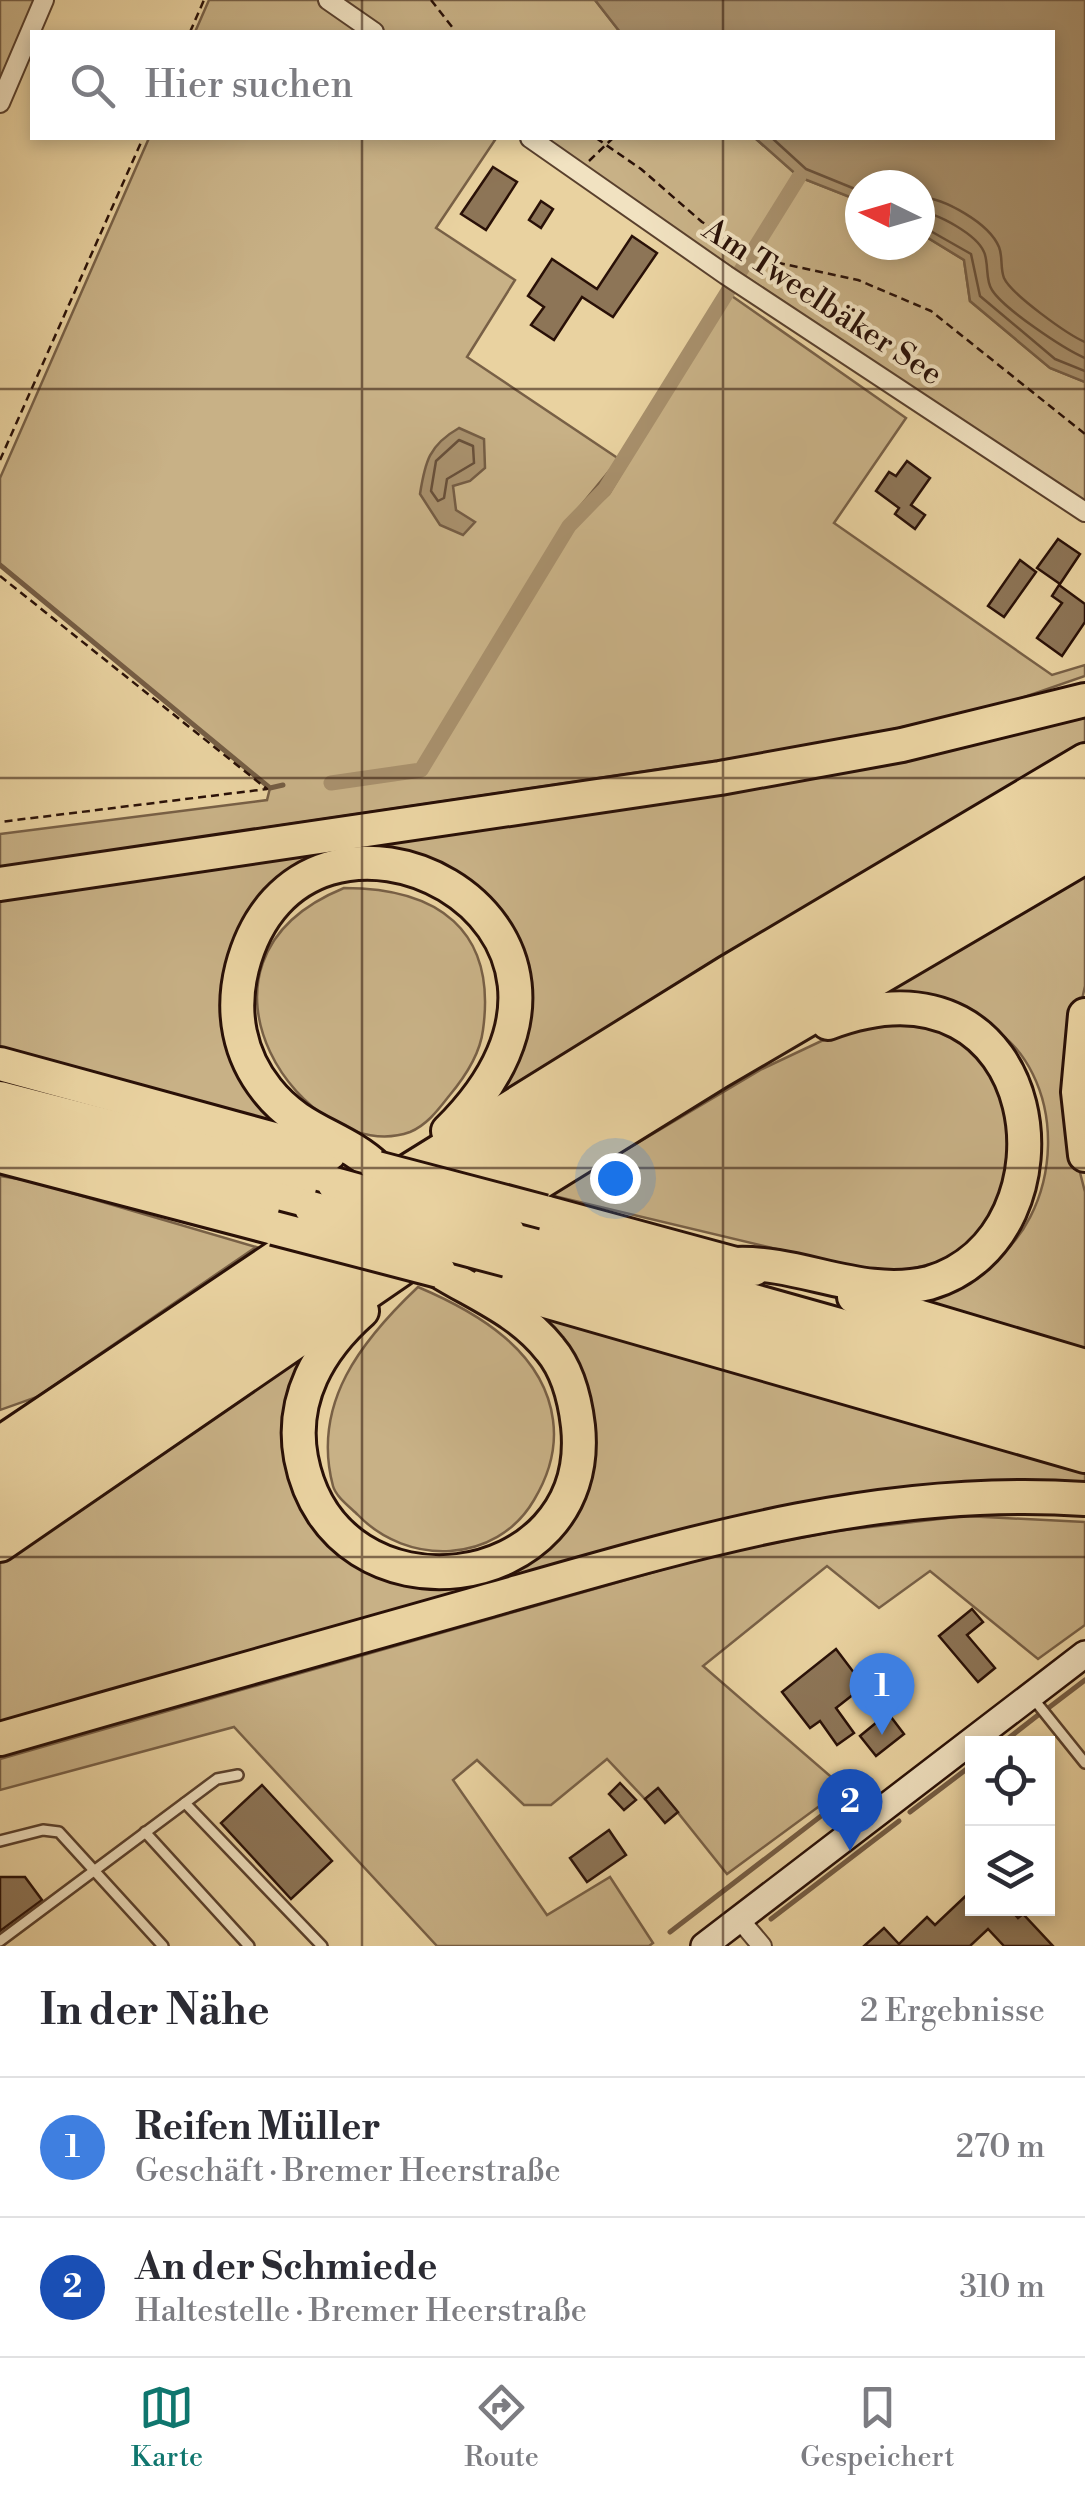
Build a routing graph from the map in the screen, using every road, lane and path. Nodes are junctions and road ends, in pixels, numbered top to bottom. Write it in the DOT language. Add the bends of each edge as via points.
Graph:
graph roads {
  1 [pos="44,0"];
  2 [pos="204,0"];
  3 [pos="328,0"];
  4 [pos="430,0"];
  5 [pos="31,30"];
  6 [pos="191,30"];
  7 [pos="371,30"];
  8 [pos="454,30"];
  9 [pos="30,33"];
  10 [pos="0,103"];
  11 [pos="142,140"];
  12 [pos="533,140"];
  13 [pos="599,140"];
  14 [pos="610,140"];
  15 [pos="606,144"];
  16 [pos="579,172"];
  17 [pos="1085,434"];
  18 [pos="0,460"];
  19 [pos="1085,512"];
  20 [pos="0,576"];
  21 [pos="1085,700"];
  22 [pos="1085,760"];
  23 [pos="1085,795"];
  24 [pos="0,822"];
  25 [pos="1085,827"];
  26 [pos="1085,858"];
  27 [pos="0,884"];
  28 [pos="1085,1015"];
  29 [pos="0,1064"];
  30 [pos="720,1072"];
  31 [pos="0,1098"];
  32 [pos="0,1128"];
  33 [pos="1085,1155"];
  34 [pos="0,1156"];
  35 [pos="416,1165"];
  36 [pos="0,1166"];
  37 [pos="377,1168"];
  38 [pos="97,1180"];
  39 [pos="508,1246"];
  40 [pos="406,1264"];
  41 [pos="734,1264"];
  42 [pos="439,1271"];
  43 [pos="1085,1366"];
  44 [pos="1085,1394"];
  45 [pos="66,1397"];
  46 [pos="0,1424"];
  47 [pos="1085,1424"];
  48 [pos="0,1443"];
  49 [pos="1085,1456"];
  50 [pos="0,1476"];
  51 [pos="1085,1498"];
  52 [pos="0,1510"];
  53 [pos="0,1544"];
  54 [pos="1085,1654"];
  55 [pos="1030,1694"];
  56 [pos="0,1739"];
  57 [pos="1085,1763"];
  58 [pos="238,1775"];
  59 [pos="185,1802"];
  60 [pos="144,1832"];
  61 [pos="0,1842"];
  62 [pos="93,1870"];
  63 [pos="740,1920"];
  64 [pos="0,1941"];
  65 [pos="163,1946"];
  66 [pos="249,1946"];
  67 [pos="322,1946"];
  68 [pos="704,1946"];
  69 [pos="762,1946"];
  1 -- 5 [label="street"];
  2 -- 6 [label="path"];
  3 -- 7 [label="street"];
  4 -- 8 [label="path"];
  9 -- 10 [label="street"];
  11 -- 18 [label="path"];
  12 -- 16 [label="street, Am Tweelbäker See"];
  13 -- 15 [label="path"];
  14 -- 15 [label="path"];
  15 -- 16 [label="path"];
  15 -- 17 [label="path" via="702,222 770,261 858,280 931,311"];
  16 -- 19 [label="street, Am Tweelbäker See"];
  20 -- 24 [label="path" via="267,790"];
  21 -- 27 [label="highway" via="902,745 720,778"];
  22 -- 35 [label="highway"];
  23 -- 50 [label="highway" via="559,1107 252,1303"];
  25 -- 52 [label="highway" via="571,1130 337,1278"];
  26 -- 30 [label="highway"];
  28 -- 33 [label="highway" via="1078,1092"];
  29 -- 37 [label="highway"];
  30 -- 40 [label="highway"];
  30 -- 41 [label="highway" via="738,1071 860,1011 918,1008 982,1031 1004,1050 1033,1098 1041,1132 1038,1178 1017,1222 979,1262 954,1275 926,1284 858,1286 759,1262"];
  31 -- 39 [label="highway, bridge" via="334,1184"];
  32 -- 39 [label="highway, bridge" via="311,1208"];
  34 -- 38 [label="highway"];
  35 -- 37 [label="highway" via="489,1085 511,1032 513,982 494,929 462,892 436,876 380,862 337,867 284,895 246,950 237,1006 247,1061 265,1088 303,1125"];
  35 -- 45 [label="highway"];
  36 -- 38 [label="highway" via="64,1182"];
  37 -- 41 [label="highway, bridge"];
  38 -- 42 [label="highway, bridge"];
  39 -- 44 [label="highway"];
  39 -- 47 [label="highway"];
  40 -- 42 [label="highway" via="322,1354 302,1399 298,1435 313,1495 348,1541 384,1563 434,1574 490,1566 525,1546 567,1496 580,1440 576,1409 553,1352 498,1303"];
  40 -- 53 [label="highway"];
  41 -- 43 [label="highway"];
  42 -- 49 [label="highway"];
  45 -- 46 [label="highway"];
  45 -- 48 [label="highway"];
  51 -- 56 [label="highway" via="930,1500 772,1523"];
  54 -- 55 [label="main road"];
  55 -- 57 [label="lane"];
  55 -- 63 [label="main road"];
  58 -- 59 [label="lane" via="217,1779"];
  59 -- 60 [label="lane"];
  59 -- 67 [label="lane"];
  60 -- 62 [label="lane"];
  60 -- 66 [label="lane"];
  61 -- 62 [label="lane" via="59,1832"];
  62 -- 64 [label="lane"];
  62 -- 65 [label="lane"];
  63 -- 68 [label="main road"];
  63 -- 69 [label="street"];
}
